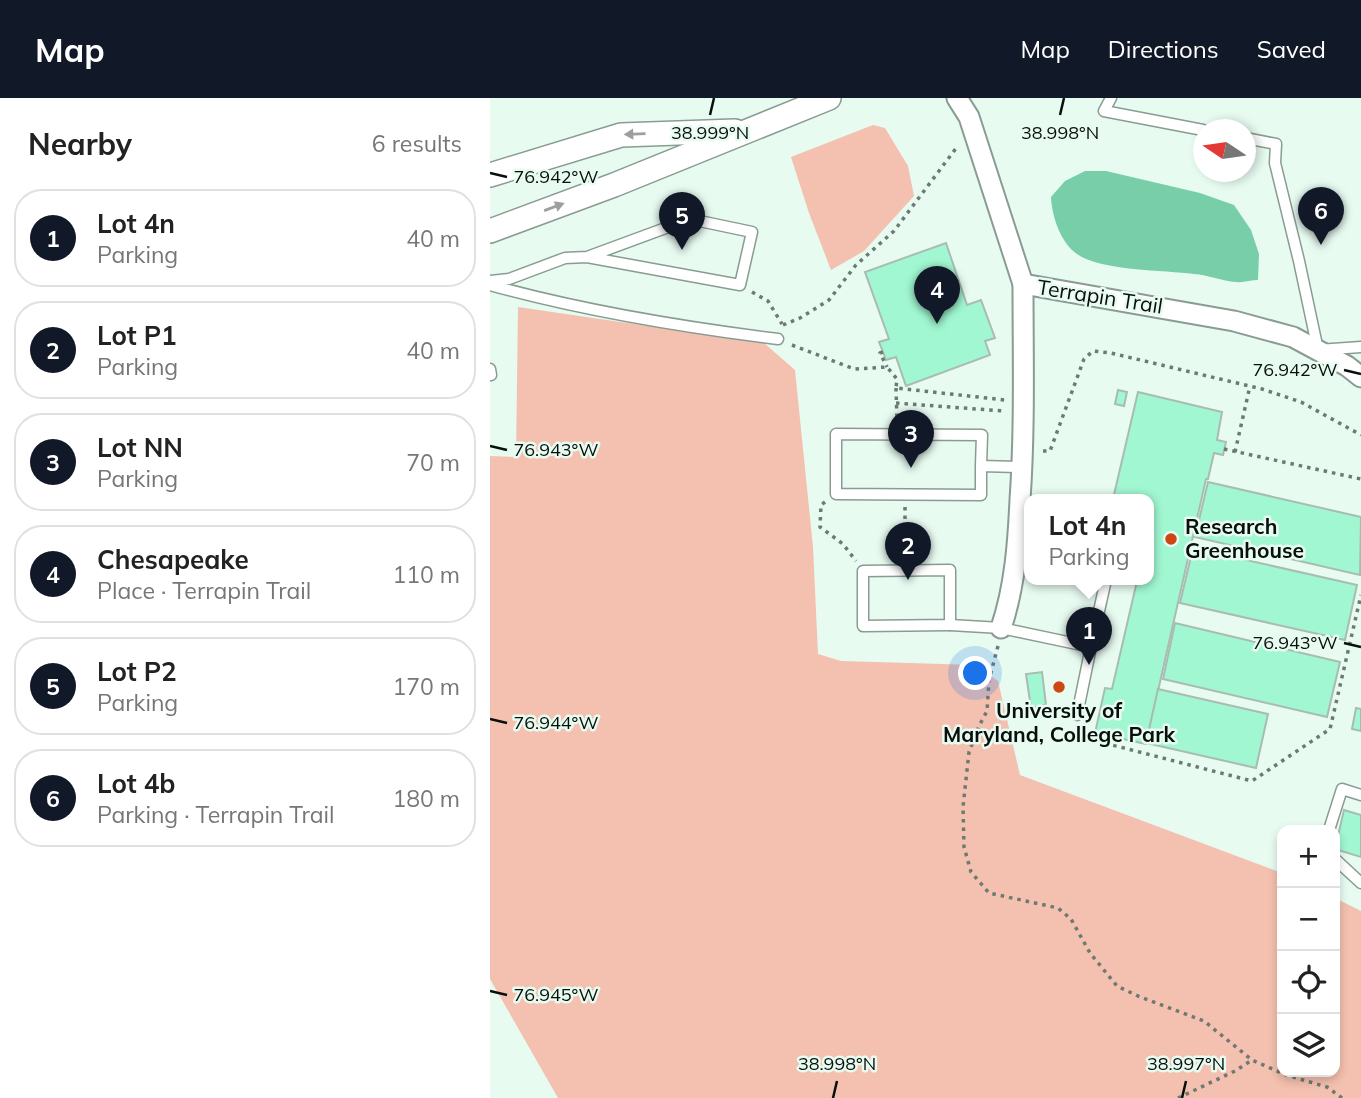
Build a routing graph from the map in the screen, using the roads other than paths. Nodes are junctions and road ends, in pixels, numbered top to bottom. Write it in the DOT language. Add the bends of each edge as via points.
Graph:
graph roads {
  1 [pos="829,98"];
  2 [pos="957,98"];
  3 [pos="1111,98"];
  4 [pos="1193,128"];
  5 [pos="752,130"];
  6 [pos="1256,140"];
  7 [pos="490,175"];
  8 [pos="490,231"];
  9 [pos="587,257"];
  10 [pos="490,283"];
  11 [pos="1023,284"];
  12 [pos="778,339"];
  13 [pos="1361,347"];
  14 [pos="1318,350"];
  15 [pos="1361,377"];
  16 [pos="1023,459"];
  17 [pos="981,466"];
  18 [pos="1105,585"];
  19 [pos="950,625"];
  20 [pos="1002,628"];
  21 [pos="1091,647"];
  22 [pos="1077,715"];
  23 [pos="1361,794"];
  24 [pos="1331,825"];
  25 [pos="1340,864"];
  26 [pos="1361,883"];
  1 -- 5 [label="street"];
  2 -- 11 [label="street, Terrapin Trail" via="969,117"];
  3 -- 4 [label="lane" via="1104,111"];
  5 -- 7 [label="street, one-way" via="621,135"];
  8 -- 5 [label="street, one-way"];
  6 -- 14 [label="lane" via="1276,144 1275,163"];
  9 -- 9 [label="lane" via="740,285 752,232 690,219"];
  9 -- 10 [label="lane" via="565,258"];
  10 -- 12 [label="lane" via="657,321"];
  11 -- 14 [label="street, Terrapin Trail" via="1234,321 1293,337"];
  11 -- 16 [label="street"];
  13 -- 14 [label="lane"];
  14 -- 15 [label="street, Terrapin Trail"];
  16 -- 17 [label="lane"];
  16 -- 20 [label="street" via="1017,553"];
  17 -- 17 [label="lane" via="982,435 836,434 836,494 981,495"];
  18 -- 21 [label="lane"];
  19 -- 19 [label="lane" via="950,570 863,571 863,626"];
  19 -- 20 [label="lane"];
  20 -- 21 [label="lane"];
  21 -- 22 [label="lane"];
  23 -- 24 [label="lane" via="1342,789"];
  25 -- 26 [label="lane"];
}
